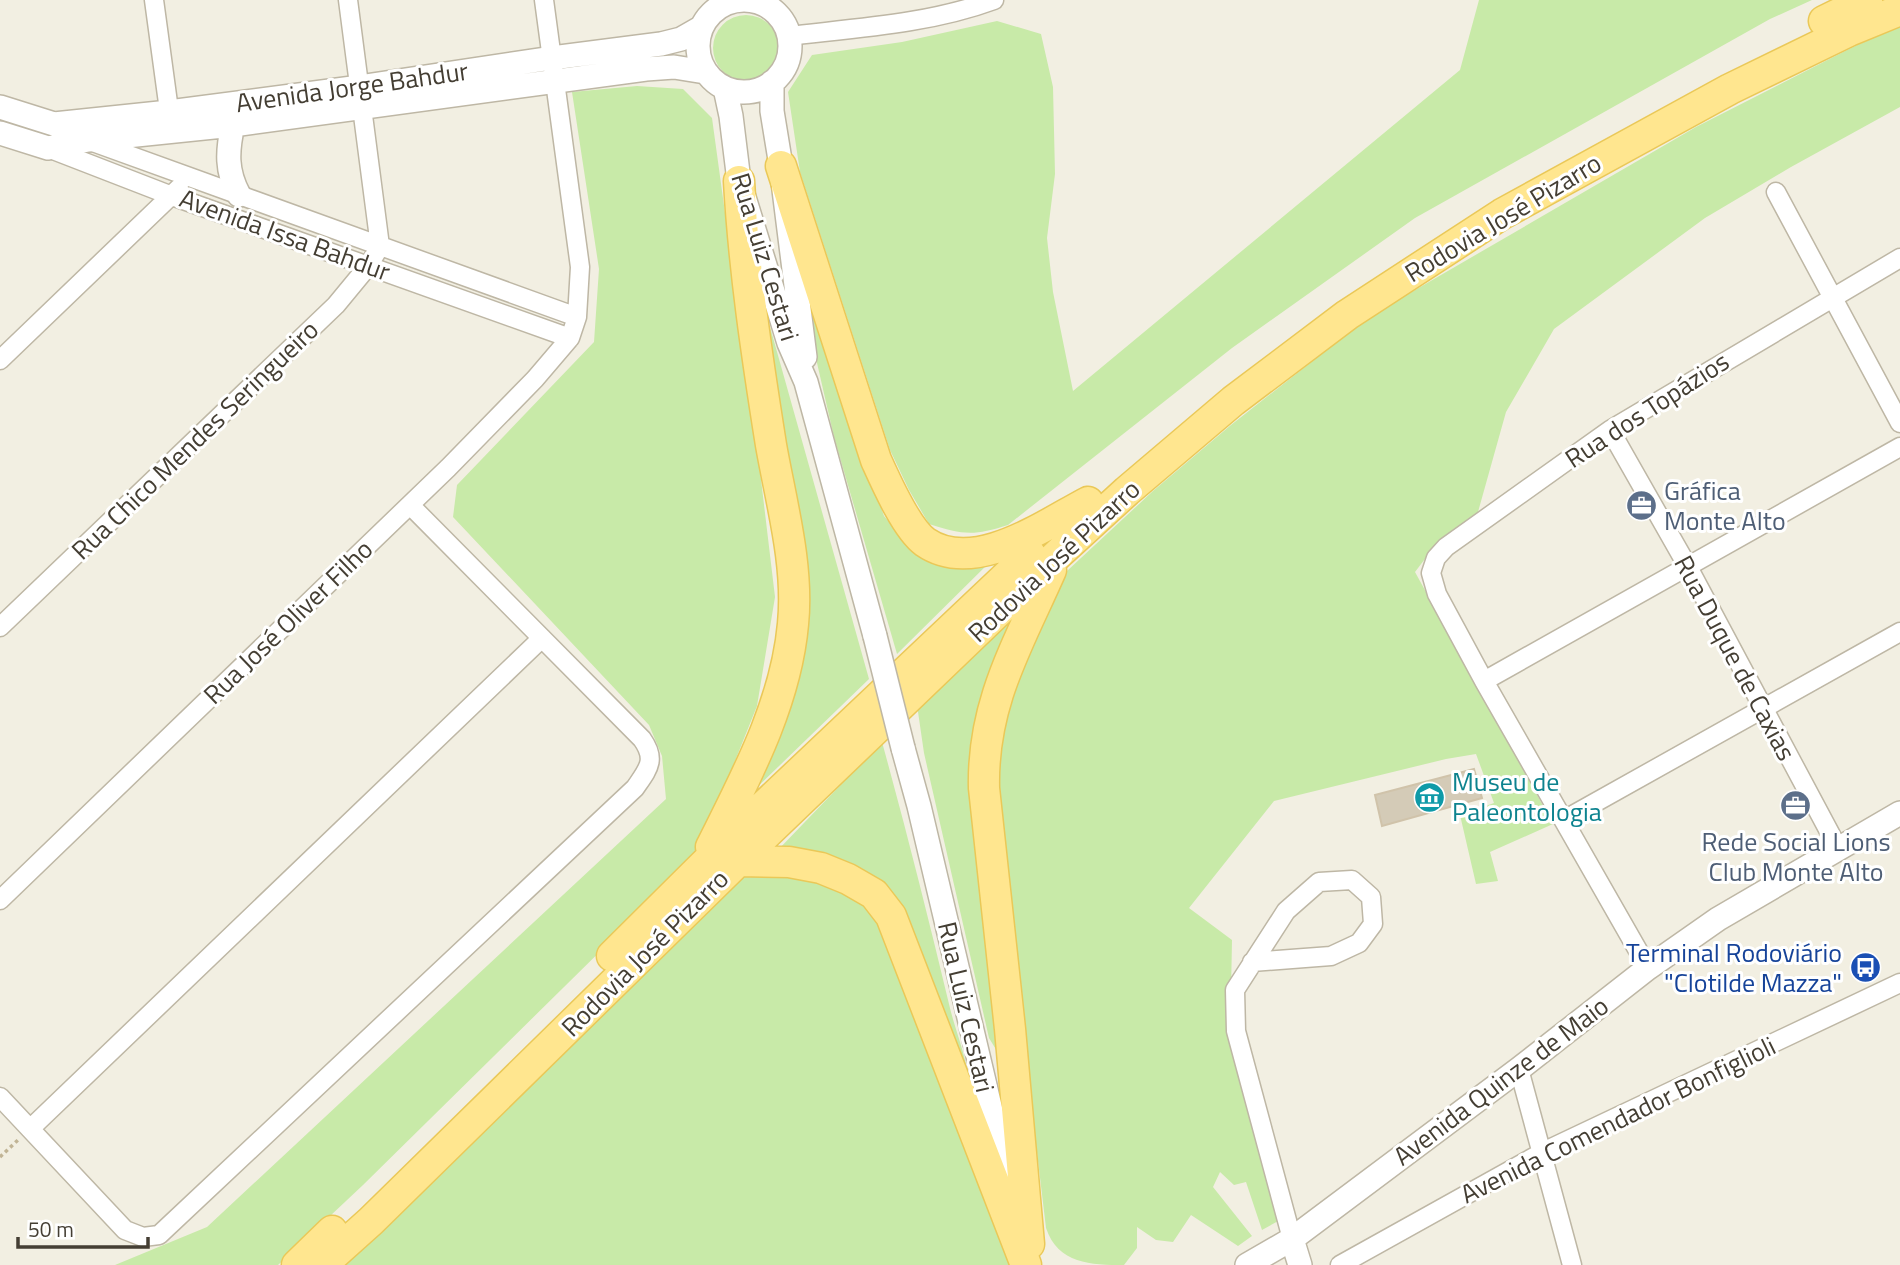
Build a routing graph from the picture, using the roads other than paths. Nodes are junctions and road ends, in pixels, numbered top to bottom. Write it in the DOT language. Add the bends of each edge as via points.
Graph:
graph roads {
  1 [pos="154,0"];
  2 [pos="348,0"];
  3 [pos="544,0"];
  4 [pos="738,0"];
  5 [pos="994,0"];
  6 [pos="1867,0"];
  7 [pos="932,8"];
  8 [pos="1900,10"];
  9 [pos="702,27"];
  10 [pos="788,36"];
  11 [pos="554,69"];
  12 [pos="705,72"];
  13 [pos="772,82"];
  14 [pos="725,88"];
  15 [pos="361,97"];
  16 [pos="0,107"];
  17 [pos="170,122"];
  18 [pos="54,124"];
  19 [pos="233,125"];
  20 [pos="0,133"];
  21 [pos="88,141"];
  22 [pos="48,148"];
  23 [pos="781,166"];
  24 [pos="188,178"];
  25 [pos="738,181"];
  26 [pos="1776,191"];
  27 [pos="239,195"];
  28 [pos="172,196"];
  29 [pos="380,246"];
  30 [pos="1900,258"];
  31 [pos="369,265"];
  32 [pos="1833,296"];
  33 [pos="578,317"];
  34 [pos="570,338"];
  35 [pos="0,360"];
  36 [pos="806,382"];
  37 [pos="1900,423"];
  38 [pos="1610,430"];
  39 [pos="1900,447"];
  40 [pos="1088,502"];
  41 [pos="410,505"];
  42 [pos="1057,555"];
  43 [pos="1688,567"];
  44 [pos="0,627"];
  45 [pos="1900,632"];
  46 [pos="542,638"];
  47 [pos="1483,681"];
  48 [pos="1762,708"];
  49 [pos="1900,813"];
  50 [pos="1564,820"];
  51 [pos="1839,850"];
  52 [pos="738,861"];
  53 [pos="700,867"];
  54 [pos="0,900"];
  55 [pos="1252,962"];
  56 [pos="1648,968"];
  57 [pos="1900,983"];
  58 [pos="1519,1069"];
  59 [pos="0,1097"];
  60 [pos="31,1128"];
  61 [pos="1543,1152"];
  62 [pos="1292,1239"];
  63 [pos="1033,1259"];
  64 [pos="297,1265"];
  65 [pos="322,1265"];
  66 [pos="1247,1265"];
  67 [pos="1300,1265"];
  68 [pos="1340,1265"];
  69 [pos="1572,1265"];
  1 -- 17 [label="street"];
  2 -- 15 [label="street"];
  3 -- 11 [label="street, Rua José Oliver Filho"];
  4 -- 9 [label="street" via="710,14"];
  4 -- 10 [label="street" via="774,11"];
  5 -- 7 [label="street" via="969,9"];
  6 -- 40 [label="main road, Rodovia José Pizarro" via="1621,127 1413,250 1266,355"];
  7 -- 10 [label="street" via="908,21"];
  8 -- 42 [label="main road, Rodovia José Pizarro" via="1671,120 1440,253 1347,315 1233,401"];
  9 -- 11 [label="street, Avenida Jorge Bahdur" via="681,39"];
  9 -- 12 [label="street" via="699,58"];
  10 -- 13 [label="street" via="788,60"];
  11 -- 12 [label="street, Avenida Jorge Bahdur" via="674,67"];
  11 -- 15 [label="street, Avenida Jorge Bahdur"];
  11 -- 33 [label="street, Rua José Oliver Filho" via="580,267"];
  12 -- 14 [label="street"];
  13 -- 14 [label="street" via="750,92"];
  13 -- 23 [label="street, Rua Luiz Cestari"];
  14 -- 25 [label="street, Rua Luiz Cestari"];
  15 -- 17 [label="street, Avenida Jorge Bahdur"];
  15 -- 19 [label="street, Avenida Jorge Bahdur"];
  15 -- 29 [label="street"];
  16 -- 18 [label="street, Avenida Jorge Bahdur"];
  17 -- 18 [label="street, Avenida Jorge Bahdur"];
  17 -- 19 [label="street, Avenida Jorge Bahdur"];
  17 -- 21 [label="street, Avenida Jorge Bahdur"];
  18 -- 21 [label="street, Avenida Issa Bahdur"];
  19 -- 27 [label="street" via="228,169"];
  20 -- 22 [label="street, Avenida Issa Bahdur"];
  21 -- 22 [label="street, Avenida Jorge Bahdur"];
  21 -- 24 [label="street, Avenida Issa Bahdur"];
  22 -- 28 [label="street, Avenida Issa Bahdur"];
  23 -- 36 [label="street, Rua Luiz Cestari"];
  23 -- 40 [label="main road" via="876,460 898,506 924,541 963,555 977,553 1023,536"];
  24 -- 27 [label="street, Avenida Issa Bahdur"];
  24 -- 28 [label="street"];
  25 -- 36 [label="street, Rua Luiz Cestari" via="789,343"];
  25 -- 53 [label="main road" via="755,348 793,580 794,621 767,727"];
  26 -- 32 [label="street"];
  27 -- 29 [label="street, Avenida Issa Bahdur"];
  28 -- 31 [label="street, Avenida Issa Bahdur"];
  28 -- 35 [label="street"];
  29 -- 31 [label="street, Rua Chico Mendes Seringueiro"];
  29 -- 33 [label="street, Avenida Issa Bahdur"];
  30 -- 32 [label="street, Rua dos Topázios"];
  31 -- 34 [label="street, Avenida Issa Bahdur"];
  31 -- 44 [label="street, Rua Chico Mendes Seringueiro" via="335,305"];
  32 -- 37 [label="street"];
  32 -- 38 [label="street, Rua dos Topázios"];
  33 -- 34 [label="street, Rua José Oliver Filho"];
  34 -- 41 [label="street, Rua José Oliver Filho"];
  36 -- 63 [label="street, Rua Luiz Cestari, bridge" via="919,806 1001,1153"];
  38 -- 43 [label="street, Rua Duque de Caxias"];
  38 -- 47 [label="street, Rua dos Topázios" via="1436,558 1431,573 1437,593"];
  39 -- 43 [label="street"];
  40 -- 53 [label="main road, Rodovia José Pizarro"];
  41 -- 46 [label="street"];
  41 -- 54 [label="street, Rua José Oliver Filho"];
  42 -- 52 [label="main road, Rodovia José Pizarro"];
  42 -- 63 [label="main road" via="999,686 984,758"];
  43 -- 47 [label="street"];
  43 -- 48 [label="street, Rua Duque de Caxias"];
  45 -- 48 [label="street"];
  46 -- 60 [label="street"];
  46 -- 60 [label="street" via="642,739 650,754 648,769 635,788 159,1235 136,1236 125,1230"];
  47 -- 50 [label="street"];
  48 -- 50 [label="street"];
  48 -- 51 [label="street, Rua Duque de Caxias"];
  49 -- 51 [label="street, Avenida Quinze de Maio"];
  50 -- 56 [label="street"];
  51 -- 56 [label="street, Avenida Quinze de Maio" via="1718,919"];
  52 -- 63 [label="main road" via="821,868 874,894 891,916"];
  52 -- 65 [label="main road, Rodovia José Pizarro"];
  53 -- 64 [label="main road, Rodovia José Pizarro"];
  55 -- 55 [label="street" via="1286,911 1319,882 1352,880 1371,897 1373,924 1359,943 1331,956"];
  55 -- 62 [label="street" via="1235,990 1236,1031"];
  56 -- 58 [label="street, Avenida Quinze de Maio"];
  57 -- 61 [label="street, Avenida Comendador Bonfiglioli"];
  58 -- 61 [label="street"];
  58 -- 62 [label="street, Avenida Quinze de Maio"];
  59 -- 60 [label="street"];
  61 -- 68 [label="street, Avenida Comendador Bonfiglioli"];
  61 -- 69 [label="street"];
  62 -- 66 [label="street, Avenida Quinze de Maio"];
  62 -- 67 [label="street"];
}
